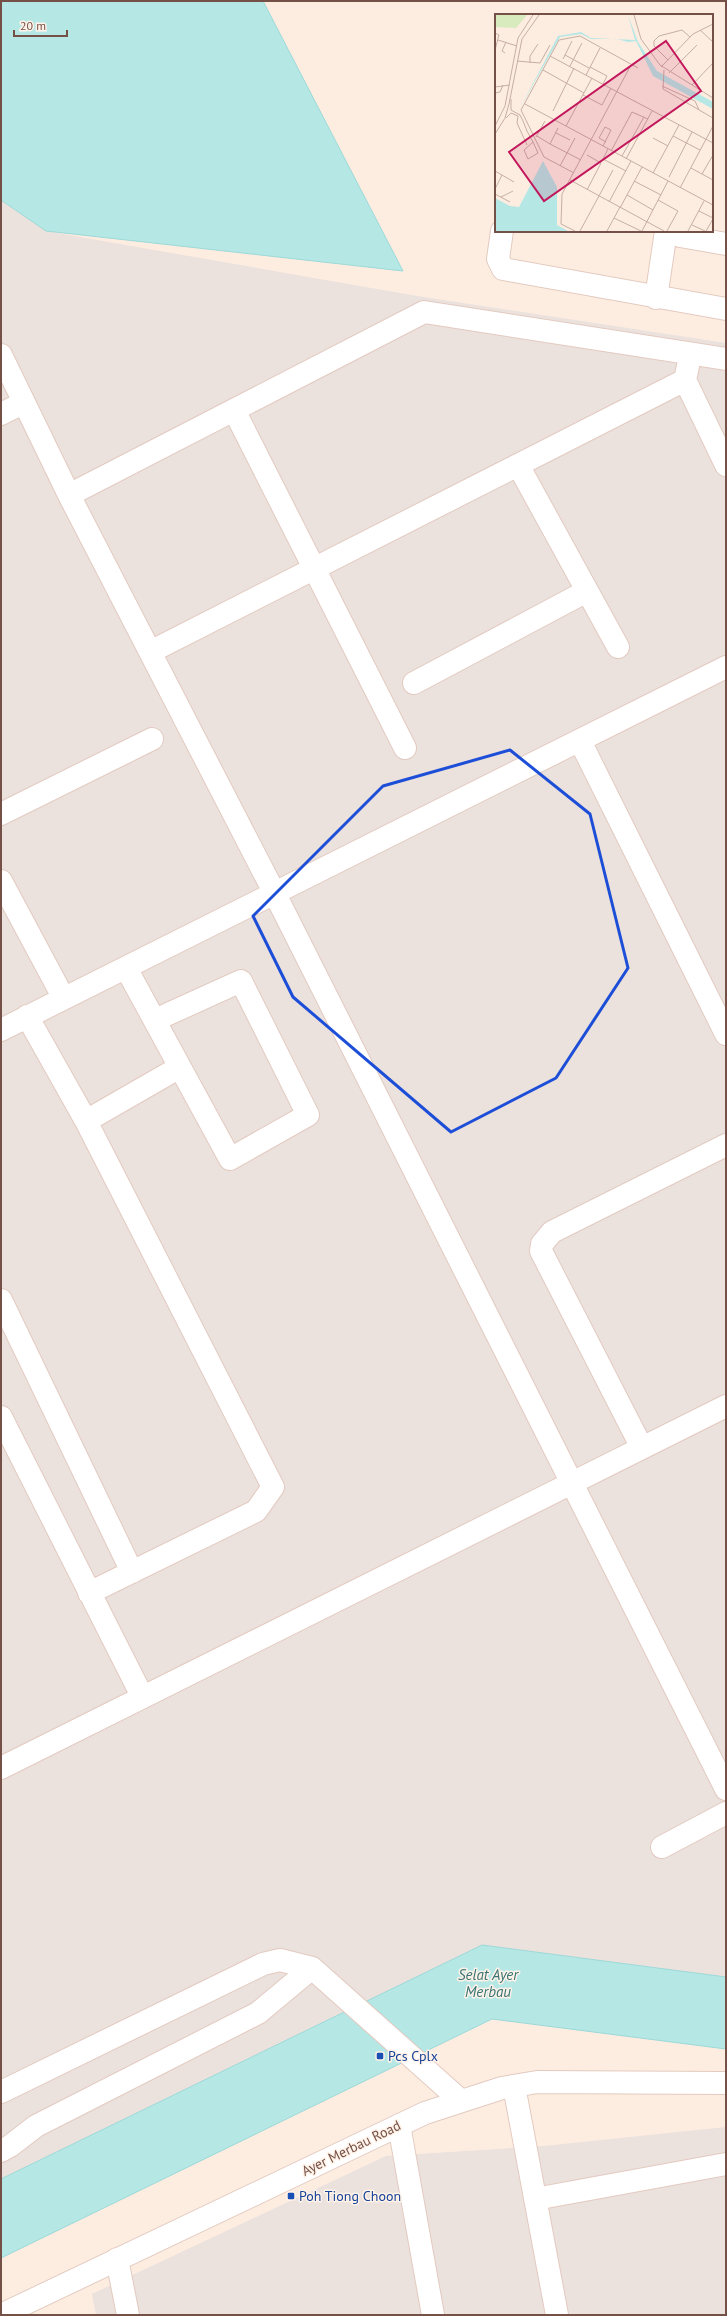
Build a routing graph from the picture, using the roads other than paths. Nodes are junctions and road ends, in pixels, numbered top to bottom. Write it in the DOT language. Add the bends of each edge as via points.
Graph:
graph roads {
  1 [pos="502,232"];
  2 [pos="666,232"];
  3 [pos="672,232"];
  4 [pos="726,244"];
  5 [pos="656,298"];
  6 [pos="726,310"];
  7 [pos="692,354"];
  8 [pos="1,355"];
  9 [pos="726,359"];
  10 [pos="684,380"];
  11 [pos="23,403"];
  12 [pos="234,410"];
  13 [pos="1,414"];
  14 [pos="518,465"];
  15 [pos="726,465"];
  16 [pos="69,495"];
  17 [pos="314,567"];
  18 [pos="588,591"];
  19 [pos="618,647"];
  20 [pos="150,652"];
  21 [pos="726,667"];
  22 [pos="414,683"];
  23 [pos="152,739"];
  24 [pos="580,741"];
  25 [pos="405,748"];
  26 [pos="1,814"];
  27 [pos="1,881"];
  28 [pos="274,894"];
  29 [pos="126,968"];
  30 [pos="64,997"];
  31 [pos="28,1016"];
  32 [pos="155,1020"];
  33 [pos="1,1030"];
  34 [pos="726,1034"];
  35 [pos="180,1067"];
  36 [pos="86,1121"];
  37 [pos="726,1145"];
  38 [pos="1,1300"];
  39 [pos="726,1406"];
  40 [pos="1,1418"];
  41 [pos="642,1448"];
  42 [pos="572,1483"];
  43 [pos="132,1572"];
  44 [pos="89,1593"];
  45 [pos="142,1696"];
  46 [pos="1,1768"];
  47 [pos="726,1790"];
  48 [pos="726,1813"];
  49 [pos="662,1846"];
  50 [pos="312,1968"];
  51 [pos="726,2083"];
  52 [pos="514,2086"];
  53 [pos="1,2092"];
  54 [pos="460,2100"];
  55 [pos="399,2125"];
  56 [pos="1,2151"];
  57 [pos="726,2164"];
  58 [pos="535,2199"];
  59 [pos="117,2259"];
  60 [pos="1,2315"];
  61 [pos="128,2315"];
  62 [pos="433,2315"];
  63 [pos="557,2315"];
  1 -- 5 [label="street" via="498,259 503,269"];
  2 -- 5 [label="street"];
  3 -- 4 [label="street" via="680,236"];
  5 -- 6 [label="street"];
  7 -- 9 [label="street"];
  7 -- 10 [label="street"];
  7 -- 12 [label="street" via="424,312"];
  8 -- 11 [label="street"];
  10 -- 14 [label="street"];
  10 -- 15 [label="street"];
  11 -- 13 [label="street"];
  11 -- 16 [label="street"];
  12 -- 16 [label="street"];
  12 -- 17 [label="street"];
  14 -- 17 [label="street"];
  14 -- 18 [label="street"];
  16 -- 20 [label="street"];
  17 -- 20 [label="street"];
  17 -- 25 [label="street"];
  18 -- 19 [label="street"];
  18 -- 22 [label="street"];
  20 -- 28 [label="street"];
  21 -- 24 [label="street"];
  23 -- 26 [label="street"];
  24 -- 28 [label="street"];
  24 -- 34 [label="street"];
  27 -- 30 [label="street"];
  28 -- 29 [label="street"];
  28 -- 42 [label="street"];
  29 -- 30 [label="street"];
  29 -- 32 [label="street"];
  30 -- 31 [label="street"];
  31 -- 33 [label="street"];
  31 -- 36 [label="street"];
  32 -- 35 [label="street"];
  32 -- 35 [label="street" via="241,981 308,1115 230,1159"];
  35 -- 36 [label="street"];
  36 -- 43 [label="street" via="273,1487 256,1511"];
  37 -- 41 [label="street" via="552,1232 542,1244 541,1251"];
  38 -- 43 [label="street"];
  39 -- 41 [label="street"];
  40 -- 44 [label="street"];
  41 -- 42 [label="street"];
  42 -- 45 [label="street"];
  42 -- 47 [label="street"];
  43 -- 44 [label="street"];
  44 -- 45 [label="street"];
  45 -- 46 [label="street"];
  48 -- 49 [label="street"];
  50 -- 53 [label="street" via="280,1960 263,1964"];
  50 -- 54 [label="street"];
  50 -- 56 [label="street" via="258,2013 36,2126"];
  51 -- 52 [label="street, Ayer Merbau Road" via="537,2082"];
  52 -- 54 [label="street, Ayer Merbau Road"];
  52 -- 58 [label="street"];
  54 -- 55 [label="street, Ayer Merbau Road"];
  55 -- 59 [label="street, Ayer Merbau Road"];
  55 -- 62 [label="street"];
  57 -- 58 [label="street"];
  58 -- 63 [label="street"];
  59 -- 60 [label="street, Ayer Merbau Road"];
  59 -- 61 [label="street"];
}
